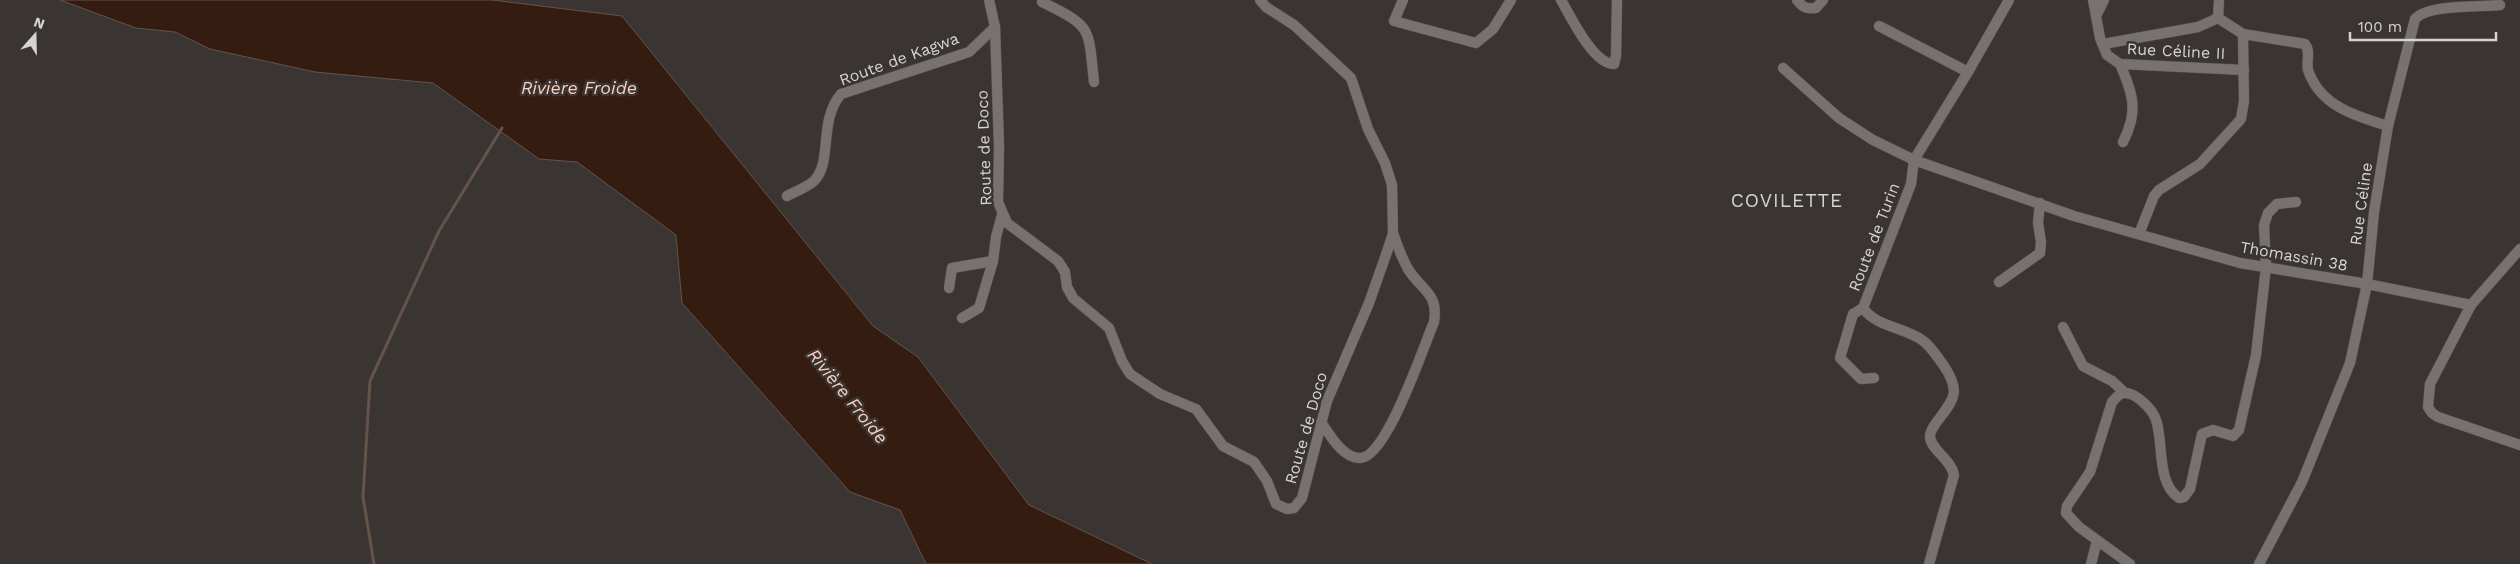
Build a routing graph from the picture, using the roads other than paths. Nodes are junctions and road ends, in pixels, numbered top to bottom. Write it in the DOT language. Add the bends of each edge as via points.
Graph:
graph roads {
  1 [pos="989,0"];
  2 [pos="1260,0"];
  3 [pos="1403,0"];
  4 [pos="1510,0"];
  5 [pos="1561,0"];
  6 [pos="1617,0"];
  7 [pos="1797,0"];
  8 [pos="1822,0"];
  9 [pos="2009,0"];
  10 [pos="2093,0"];
  11 [pos="2104,0"];
  12 [pos="2219,0"];
  13 [pos="1041,1"];
  14 [pos="2500,5"];
  15 [pos="2096,16"];
  16 [pos="2218,18"];
  17 [pos="1879,26"];
  18 [pos="995,28"];
  19 [pos="2243,34"];
  20 [pos="2103,44"];
  21 [pos="2120,64"];
  22 [pos="1783,68"];
  23 [pos="2244,70"];
  24 [pos="1968,72"];
  25 [pos="1094,82"];
  26 [pos="2388,126"];
  27 [pos="2123,142"];
  28 [pos="1914,160"];
  29 [pos="787,196"];
  30 [pos="2296,202"];
  31 [pos="2040,203"];
  32 [pos="1002,216"];
  33 [pos="1393,233"];
  34 [pos="2139,234"];
  35 [pos="2520,249"];
  36 [pos="993,261"];
  37 [pos="2266,267"];
  38 [pos="1999,282"];
  39 [pos="2367,284"];
  40 [pos="949,288"];
  41 [pos="2471,305"];
  42 [pos="1863,308"];
  43 [pos="962,318"];
  44 [pos="2063,327"];
  45 [pos="1874,378"];
  46 [pos="2125,393"];
  47 [pos="1321,422"];
  48 [pos="2520,445"];
  49 [pos="2097,541"];
  50 [pos="1929,564"];
  51 [pos="2091,564"];
  52 [pos="2130,564"];
  53 [pos="2259,564"];
  1 -- 18 [label="street"];
  2 -- 33 [label="street, Route de Doco" via="1301,31 1351,78 1392,185"];
  3 -- 4 [label="street" via="1394,21 1476,43 1493,29"];
  5 -- 6 [label="street" via="1578,31 1602,61 1614,64"];
  7 -- 8 [label="street" via="1808,9 1816,8"];
  9 -- 24 [label="street, Route de Turin"];
  10 -- 15 [label="street, Rue Céline II"];
  11 -- 15 [label="street"];
  12 -- 16 [label="street"];
  13 -- 25 [label="street" via="1081,24 1089,38"];
  14 -- 26 [label="street, Rue Céline" via="2432,10 2419,14 2413,26"];
  15 -- 20 [label="street, Rue Céline II"];
  16 -- 19 [label="street"];
  16 -- 20 [label="street" via="2190,28"];
  17 -- 24 [label="street"];
  18 -- 29 [label="street, Route de Kagwa" via="969,52 841,94 828,116 823,167 814,180"];
  18 -- 32 [label="street, Route de Doco" via="998,202"];
  19 -- 23 [label="street, Rue Céline II"];
  19 -- 26 [label="street" via="2305,44 2308,48 2308,69 2324,97 2339,109"];
  20 -- 21 [label="street, Rue Céline II" via="2107,55"];
  21 -- 23 [label="street, Rue Céline II"];
  21 -- 27 [label="street" via="2129,86 2134,114"];
  22 -- 28 [label="street, Thomassin 38" via="1839,118 1873,140"];
  23 -- 34 [label="street, Rue Céline II" via="2241,119 2200,164 2159,190"];
  24 -- 28 [label="street, Route de Turin"];
  26 -- 39 [label="street, Rue Céline" via="2374,212"];
  28 -- 31 [label="street, Thomassin 38"];
  28 -- 42 [label="street, Route de Turin" via="1911,184"];
  30 -- 37 [label="street" via="2277,204 2268,212 2264,225"];
  31 -- 34 [label="street, Thomassin 38"];
  31 -- 38 [label="street" via="2040,253"];
  32 -- 36 [label="street"];
  32 -- 47 [label="street, Route de Doco" via="1058,261 1073,298 1109,328 1130,374 1160,394 1196,409 1223,446 1254,462 1281,508 1294,508 1299,504"];
  33 -- 47 [label="street, Route de Doco" via="1369,303 1334,380"];
  33 -- 47 [label="street" via="1409,270 1430,294 1436,308 1434,322 1399,408 1373,453 1364,458 1346,453"];
  34 -- 37 [label="street, Thomassin 38" via="2240,263"];
  35 -- 41 [label="street"];
  36 -- 40 [label="street" via="952,268"];
  36 -- 43 [label="street" via="979,308"];
  37 -- 39 [label="street, Thomassin 38"];
  37 -- 46 [label="street" via="2256,356 2239,430 2233,436 2213,430 2202,434 2190,489 2184,497 2179,498 2170,490 2156,419 2135,396"];
  39 -- 41 [label="street, Thomassin 38"];
  39 -- 53 [label="street, Rue Céline" via="2350,363 2302,482"];
  41 -- 48 [label="street" via="2430,384 2428,407 2438,417"];
  42 -- 45 [label="street" via="1853,314 1840,358 1858,377"];
  42 -- 50 [label="street, Route de Turin" via="1868,316 1925,341 1955,387 1954,399 1930,436 1932,444 1950,462 1954,475"];
  44 -- 46 [label="street" via="2083,366 2112,381"];
  46 -- 49 [label="street" via="2112,402 2090,472 2067,506 2066,513 2071,519"];
  49 -- 51 [label="street"];
  49 -- 52 [label="street"];
}
